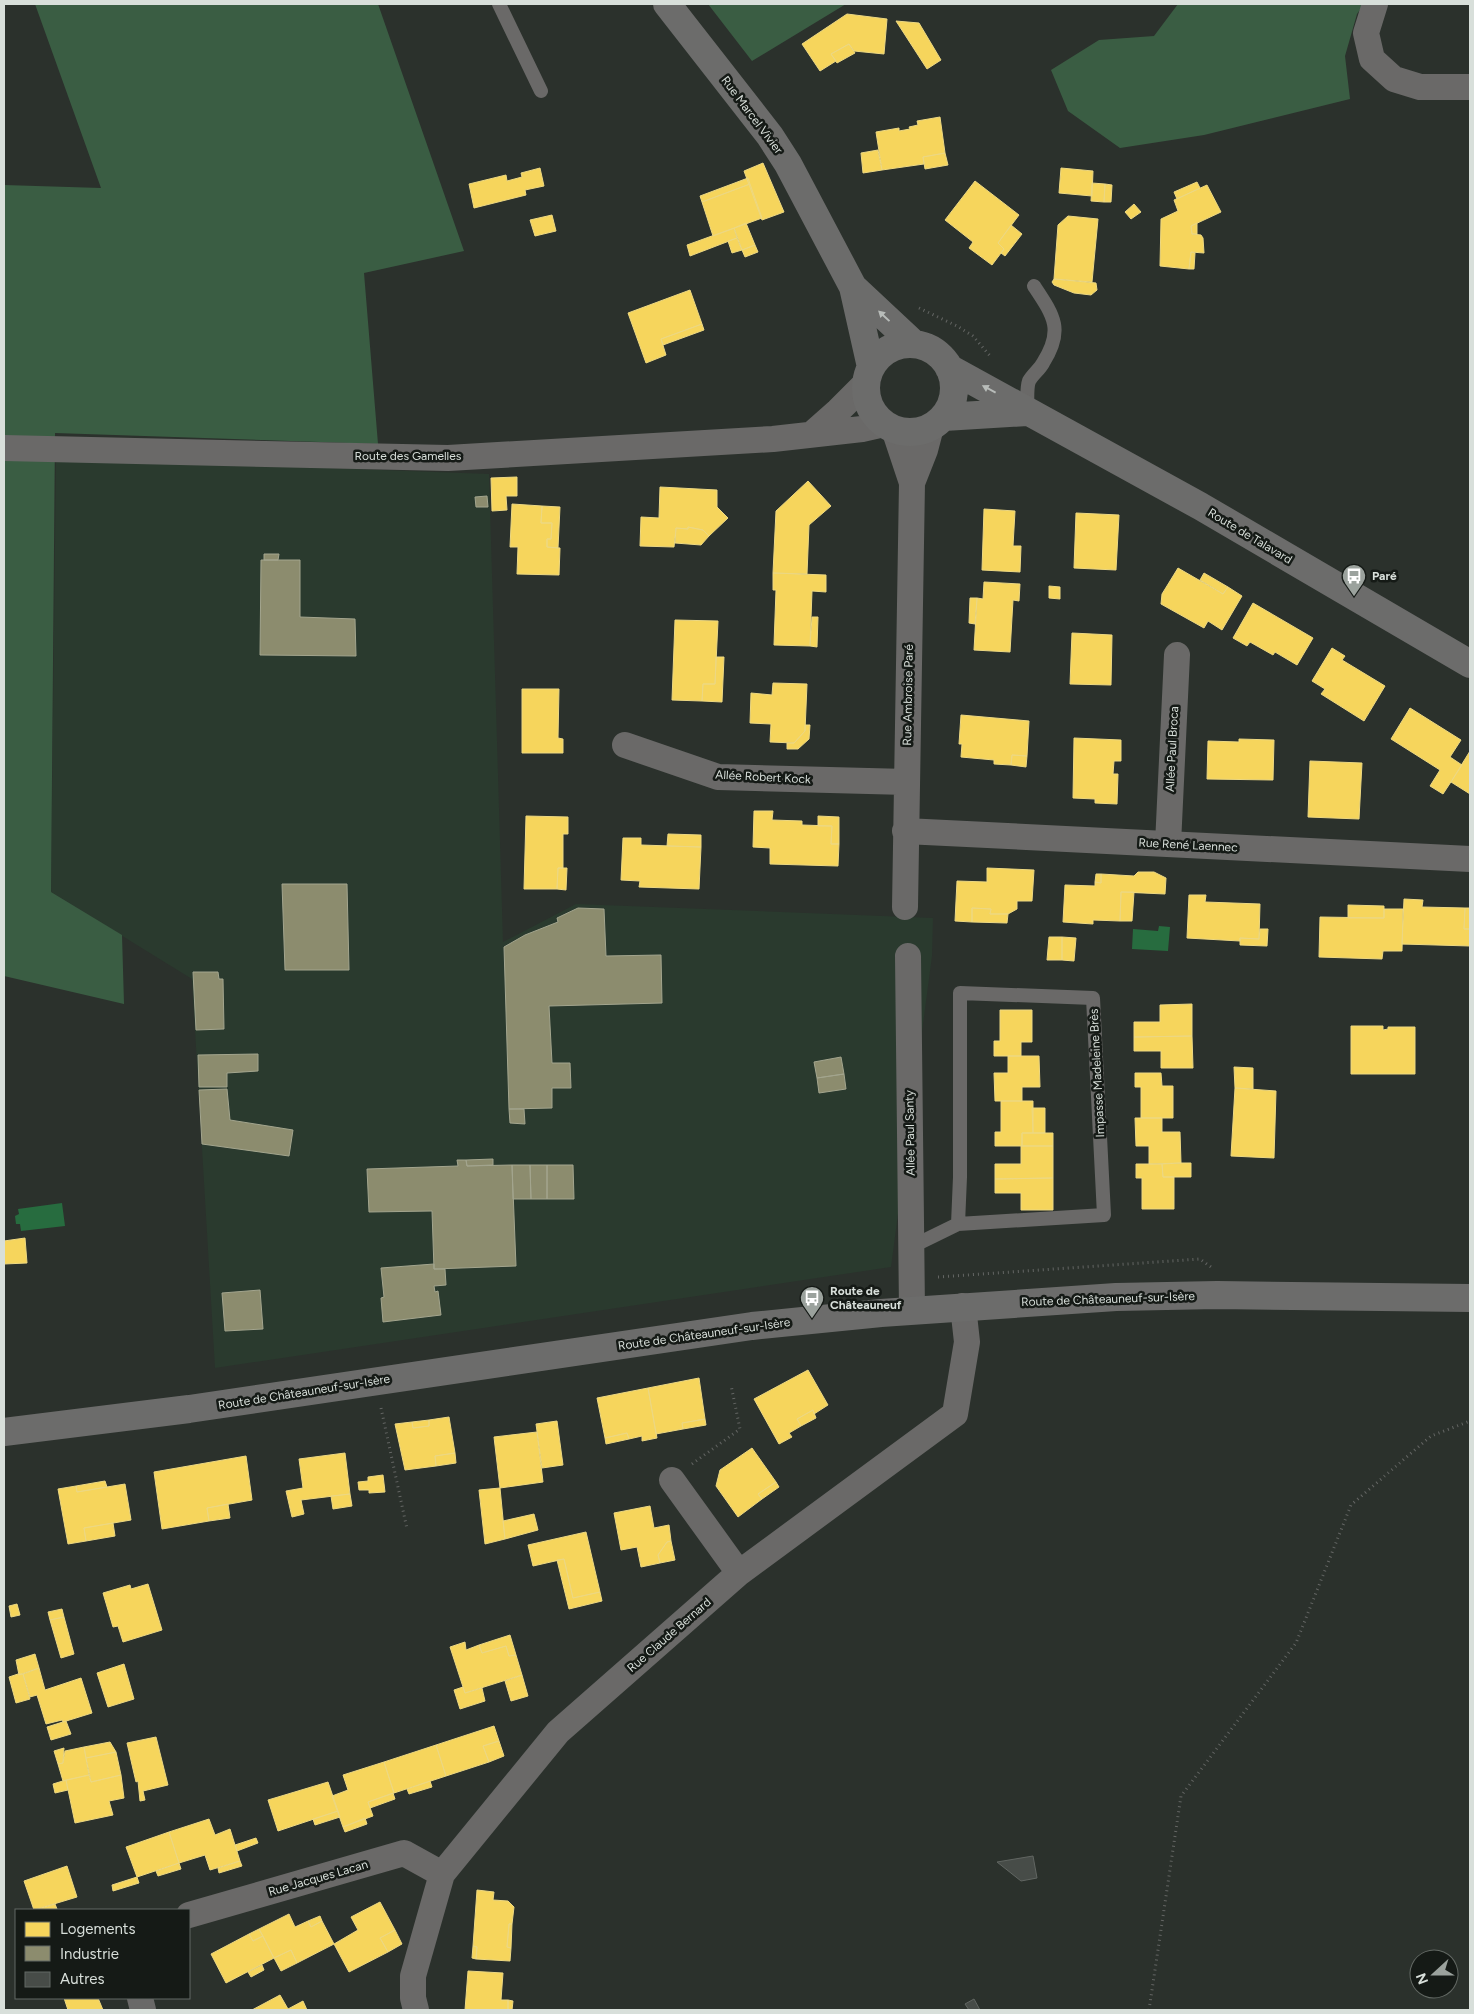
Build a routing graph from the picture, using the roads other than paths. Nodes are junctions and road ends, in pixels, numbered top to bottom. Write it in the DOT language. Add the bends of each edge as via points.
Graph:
graph roads {
  1 [pos="499,4"];
  2 [pos="667,4"];
  3 [pos="1375,4"];
  4 [pos="1470,87"];
  5 [pos="541,92"];
  6 [pos="1034,286"];
  7 [pos="853,287"];
  8 [pos="914,344"];
  9 [pos="949,368"];
  10 [pos="869,375"];
  11 [pos="1028,412"];
  12 [pos="938,422"];
  13 [pos="889,426"];
  14 [pos="812,434"];
  15 [pos="4,448"];
  16 [pos="912,483"];
  17 [pos="1177,655"];
  18 [pos="1470,664"];
  19 [pos="625,744"];
  20 [pos="907,782"];
  21 [pos="905,831"];
  22 [pos="1168,844"];
  23 [pos="1470,859"];
  24 [pos="905,907"];
  25 [pos="908,956"];
  26 [pos="958,1224"];
  27 [pos="911,1247"];
  28 [pos="1470,1298"];
  29 [pos="963,1306"];
  30 [pos="912,1310"];
  31 [pos="4,1432"];
  32 [pos="672,1480"];
  33 [pos="739,1573"];
  34 [pos="442,1874"];
  35 [pos="190,1915"];
  36 [pos="416,2010"];
  1 -- 5 [label="lane"];
  2 -- 7 [label="main road, Rue Marcel Vivier" via="770,136"];
  3 -- 4 [label="street" via="1366,33 1372,58 1394,79 1420,87"];
  6 -- 11 [label="lane" via="1048,308 1056,334 1052,348 1029,381"];
  8 -- 7 [label="main road, Rue Marcel Vivier, one-way"];
  7 -- 10 [label="main road, Rue Marcel Vivier"];
  8 -- 9 [label="main road" via="935,352"];
  8 -- 10 [label="main road" via="898,346 882,354"];
  11 -- 9 [label="main road, Route de Talavard, one-way"];
  9 -- 12 [label="main road" via="954,384 952,402"];
  10 -- 13 [label="main road" via="868,398 874,412"];
  10 -- 14 [label="street" via="838,411"];
  11 -- 12 [label="main road"];
  11 -- 18 [label="main road, Route de Talavard" via="1200,506"];
  12 -- 13 [label="main road" via="919,432 906,432"];
  12 -- 16 [label="street, Rue Ambroise Paré"];
  13 -- 14 [label="street, Route des Gamelles"];
  13 -- 16 [label="street, Rue Ambroise Paré"];
  14 -- 15 [label="street, Route des Gamelles" via="773,440 448,458"];
  16 -- 20 [label="street, Rue Ambroise Paré"];
  17 -- 22 [label="street, Allée Paul Broca"];
  19 -- 20 [label="street, Allée Robert Kock" via="718,777"];
  20 -- 21 [label="street, Rue Ambroise Paré"];
  21 -- 22 [label="street, Rue René Laennec"];
  21 -- 24 [label="street, Rue Ambroise Paré"];
  22 -- 23 [label="street, Rue René Laennec"];
  25 -- 27 [label="street, Allée Paul Santy"];
  26 -- 26 [label="lane, Impasse Madeleine Brès" via="1104,1215 1094,998 960,993"];
  26 -- 27 [label="lane, Impasse Madeleine Brès"];
  27 -- 30 [label="street, Allée Paul Santy"];
  28 -- 29 [label="main road, Route de Châteauneuf-sur-Isère" via="1208,1295"];
  29 -- 30 [label="main road, Route de Châteauneuf-sur-Isère"];
  29 -- 33 [label="street, Rue Claude Bernard" via="967,1342 955,1414"];
  30 -- 31 [label="main road, Route de Châteauneuf-sur-Isère" via="752,1326 180,1411"];
  32 -- 33 [label="street"];
  33 -- 34 [label="street, Rue Claude Bernard" via="558,1732"];
  34 -- 35 [label="street, Rue Jacques Lacan" via="404,1853"];
  34 -- 36 [label="street, Rue Claude Bernard" via="413,1976"];
}
